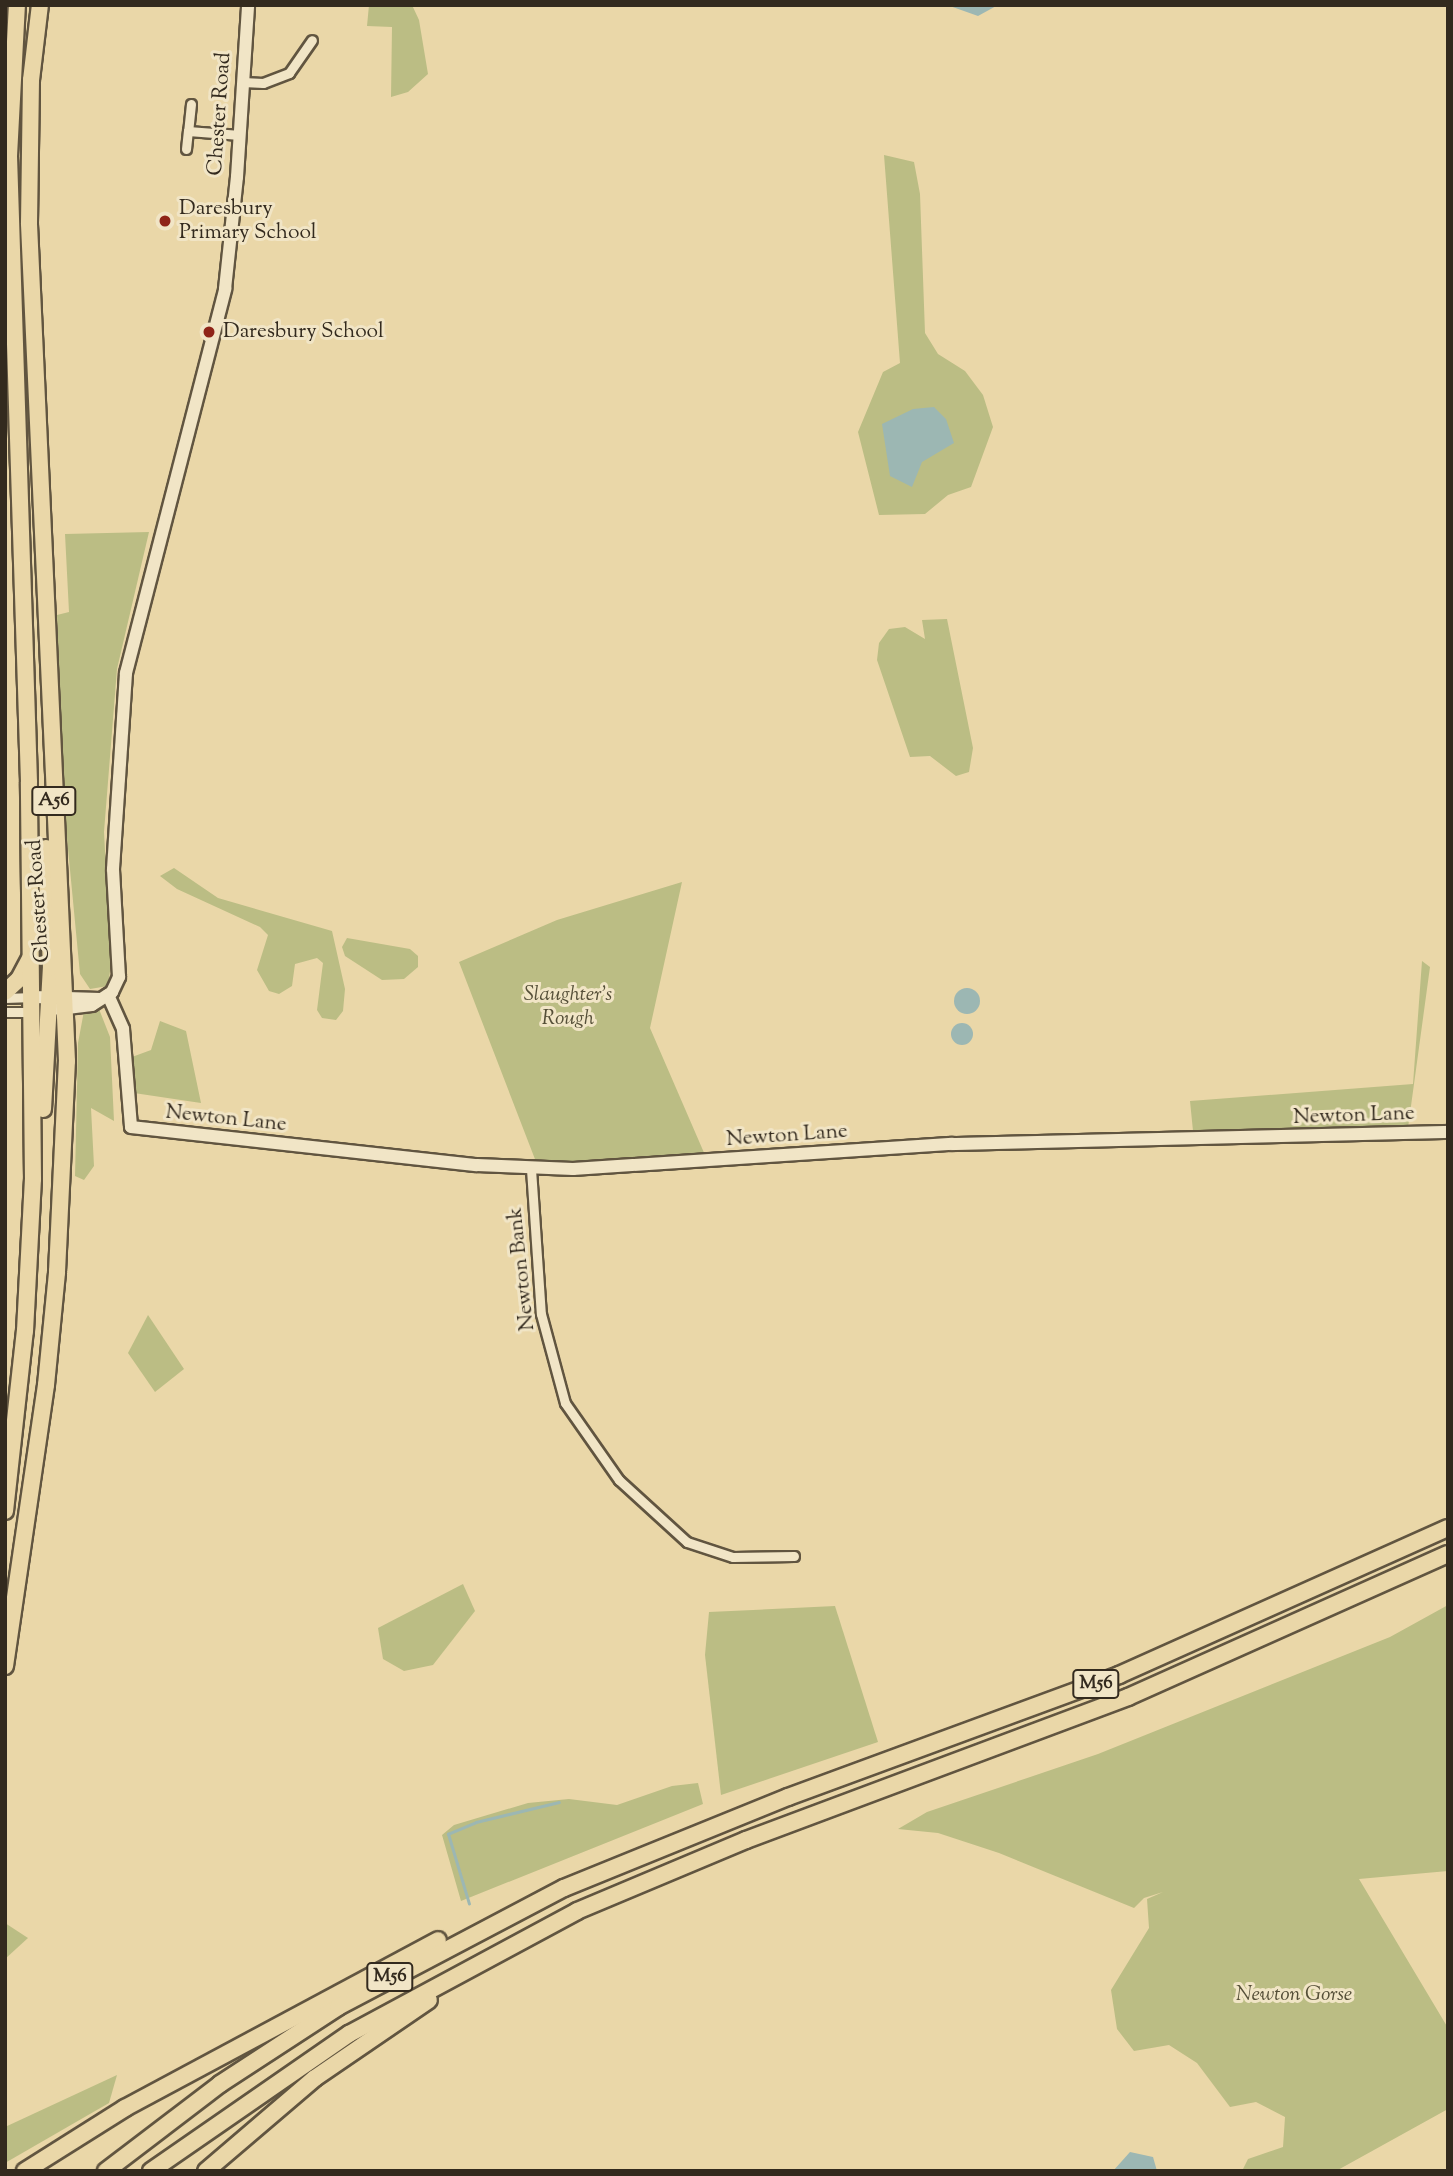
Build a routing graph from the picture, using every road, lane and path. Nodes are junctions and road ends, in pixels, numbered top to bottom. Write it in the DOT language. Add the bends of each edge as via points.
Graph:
graph roads {
  1 [pos="17,5"];
  2 [pos="40,5"];
  3 [pos="248,5"];
  4 [pos="312,40"];
  5 [pos="243,82"];
  6 [pos="191,104"];
  7 [pos="188,131"];
  8 [pos="240,135"];
  9 [pos="186,149"];
  10 [pos="32,954"];
  11 [pos="5,992"];
  12 [pos="104,997"];
  13 [pos="5,998"];
  14 [pos="49,1004"];
  15 [pos="5,1012"];
  16 [pos="1448,1132"];
  17 [pos="531,1169"];
  18 [pos="5,1511"];
  19 [pos="1448,1528"];
  20 [pos="1448,1554"];
  21 [pos="794,1556"];
  22 [pos="12,1585"];
  23 [pos="5,1666"];
  24 [pos="505,1916"];
  25 [pos="515,1942"];
  26 [pos="25,2171"];
  27 [pos="106,2171"];
  28 [pos="151,2171"];
  29 [pos="206,2171"];
  1 -- 10 [label="highway, Chester Road / A56" via="9,156"];
  2 -- 14 [label="highway, Chester Road / A56" via="32,80 29,223 55,823"];
  3 -- 5 [label="street, Chester Road"];
  4 -- 5 [label="street" via="289,73 264,83"];
  5 -- 8 [label="street, Chester Road"];
  6 -- 7 [label="street"];
  7 -- 8 [label="street"];
  7 -- 9 [label="street"];
  8 -- 12 [label="street, Chester Road" via="225,289 127,673 113,869 119,978"];
  10 -- 11 [label="highway"];
  10 -- 14 [label="highway, Chester Road / A56"];
  12 -- 14 [label="street"];
  12 -- 17 [label="street, Newton Lane" via="123,1029 131,1128"];
  13 -- 14 [label="street"];
  14 -- 15 [label="street"];
  14 -- 18 [label="highway, Chester Road / A56" via="25,1331"];
  14 -- 22 [label="highway, Chester Road / A56" via="65,1119 57,1272"];
  16 -- 17 [label="street, Newton Lane" via="952,1144"];
  17 -- 21 [label="street, Newton Bank" via="541,1314 565,1402 619,1480 687,1542 733,1557"];
  19 -- 24 [label="highway, M56" via="1119,1675 736,1818"];
  20 -- 25 [label="highway, M56" via="1128,1697 710,1854"];
  22 -- 23 [label="highway, Chester Road / A56"];
  24 -- 26 [label="highway" via="432,1942 390,1963 125,2108"];
  24 -- 27 [label="highway, M56" via="282,2042"];
  25 -- 28 [label="highway, M56" via="349,2034"];
  25 -- 29 [label="highway" via="344,2056"];
}
